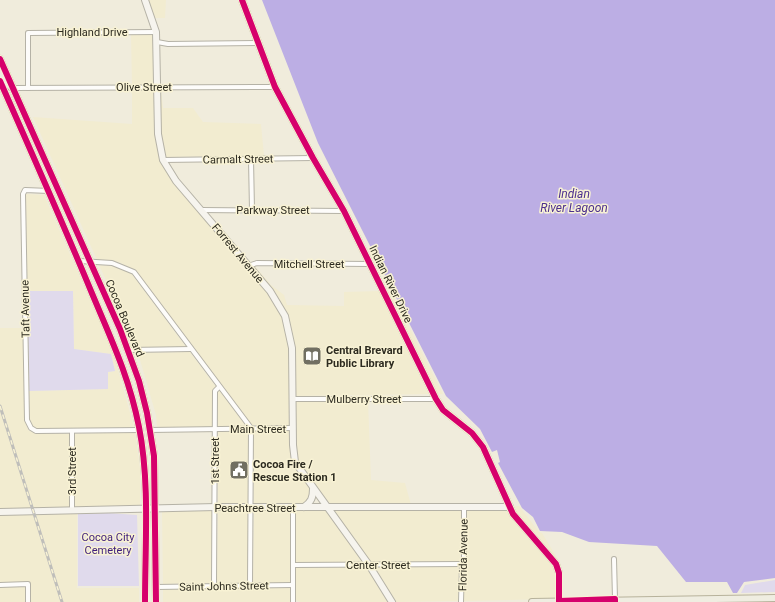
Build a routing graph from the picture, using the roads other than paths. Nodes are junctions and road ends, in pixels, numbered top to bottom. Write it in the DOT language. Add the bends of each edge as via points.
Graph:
graph roads {
  1 [pos="145,0"];
  2 [pos="242,0"];
  3 [pos="156,32"];
  4 [pos="157,42"];
  5 [pos="258,43"];
  6 [pos="0,59"];
  7 [pos="0,70"];
  8 [pos="0,81"];
  9 [pos="157,87"];
  10 [pos="276,87"];
  11 [pos="2,88"];
  12 [pos="13,88"];
  13 [pos="28,88"];
  14 [pos="37,144"];
  15 [pos="313,158"];
  16 [pos="251,159"];
  17 [pos="163,160"];
  18 [pos="48,191"];
  19 [pos="201,210"];
  20 [pos="252,210"];
  21 [pos="344,211"];
  22 [pos="80,261"];
  23 [pos="89,262"];
  24 [pos="369,264"];
  25 [pos="248,266"];
  26 [pos="110,332"];
  27 [pos="191,349"];
  28 [pos="129,350"];
  29 [pos="118,351"];
  30 [pos="135,367"];
  31 [pos="220,387"];
  32 [pos="293,398"];
  33 [pos="436,398"];
  34 [pos="251,428"];
  35 [pos="293,428"];
  36 [pos="215,429"];
  37 [pos="140,430"];
  38 [pos="150,430"];
  39 [pos="72,431"];
  40 [pos="313,489"];
  41 [pos="464,507"];
  42 [pos="510,507"];
  43 [pos="216,508"];
  44 [pos="252,508"];
  45 [pos="293,508"];
  46 [pos="302,508"];
  47 [pos="327,508"];
  48 [pos="145,509"];
  49 [pos="155,509"];
  50 [pos="72,510"];
  51 [pos="0,512"];
  52 [pos="614,559"];
  53 [pos="462,564"];
  54 [pos="294,565"];
  55 [pos="369,565"];
  56 [pos="0,585"];
  57 [pos="156,586"];
  58 [pos="214,586"];
  59 [pos="250,586"];
  60 [pos="293,586"];
  61 [pos="775,598"];
  62 [pos="293,601"];
  63 [pos="615,601"];
  64 [pos="719,601"];
  65 [pos="28,602"];
  66 [pos="145,602"];
  67 [pos="156,602"];
  68 [pos="392,602"];
  69 [pos="461,602"];
  70 [pos="532,602"];
  71 [pos="559,602"];
  1 -- 3 [label="street, Forrest Avenue"];
  2 -- 5 [label="street, Indian River Drive"];
  3 -- 4 [label="street, Forrest Avenue"];
  3 -- 13 [label="street, Highland Drive" via="28,33"];
  4 -- 5 [label="street"];
  4 -- 9 [label="street, Forrest Avenue"];
  5 -- 10 [label="street, Indian River Drive"];
  6 -- 12 [label="main road, Cocoa Boulevard"];
  7 -- 12 [label="main road" via="5,82"];
  8 -- 11 [label="main road, Cocoa Boulevard"];
  9 -- 10 [label="street, Olive Street"];
  9 -- 13 [label="street, Olive Street"];
  9 -- 17 [label="street, Forrest Avenue" via="158,134"];
  10 -- 15 [label="street, Indian River Drive"];
  11 -- 14 [label="main road" via="11,93"];
  11 -- 18 [label="main road, Cocoa Boulevard"];
  12 -- 13 [label="street, Olive Street"];
  12 -- 14 [label="main road, Cocoa Boulevard"];
  14 -- 23 [label="main road, Cocoa Boulevard"];
  15 -- 16 [label="street, Carmalt Street"];
  15 -- 21 [label="street, Indian River Drive"];
  16 -- 17 [label="street, Carmalt Street"];
  16 -- 20 [label="street"];
  17 -- 19 [label="street, Forrest Avenue" via="176,181"];
  18 -- 22 [label="main road, Cocoa Boulevard"];
  18 -- 39 [label="street, Taft Avenue" via="25,190 23,194 27,420 36,431"];
  19 -- 20 [label="street, Parkway Street"];
  19 -- 25 [label="street, Forrest Avenue"];
  20 -- 21 [label="street, Parkway Street"];
  21 -- 24 [label="street, Indian River Drive"];
  22 -- 23 [label="street"];
  22 -- 26 [label="main road, Cocoa Boulevard"];
  23 -- 27 [label="street" via="118,265 134,272"];
  23 -- 28 [label="main road, Cocoa Boulevard"];
  24 -- 25 [label="street, Mitchell Street"];
  24 -- 33 [label="street, Indian River Drive"];
  25 -- 32 [label="street, Forrest Avenue" via="278,302 286,316 292,348"];
  26 -- 28 [label="main road"];
  26 -- 29 [label="main road, Cocoa Boulevard"];
  27 -- 28 [label="street"];
  27 -- 31 [label="street"];
  28 -- 30 [label="main road, Cocoa Boulevard"];
  29 -- 30 [label="main road"];
  29 -- 37 [label="main road, Cocoa Boulevard" via="129,383"];
  30 -- 38 [label="main road, Cocoa Boulevard"];
  31 -- 34 [label="street"];
  31 -- 36 [label="street, 1st Street" via="215,391"];
  32 -- 33 [label="street, Mulberry Street"];
  32 -- 35 [label="street, Forrest Avenue"];
  33 -- 42 [label="street, Indian River Drive" via="442,410 472,433 483,447"];
  34 -- 35 [label="street, Main Street"];
  34 -- 36 [label="street, Main Street"];
  34 -- 44 [label="street"];
  35 -- 40 [label="street, Forrest Avenue" via="295,462"];
  36 -- 38 [label="street, Main Street"];
  36 -- 43 [label="street, 1st Street"];
  37 -- 39 [label="street"];
  37 -- 48 [label="main road, Cocoa Boulevard"];
  38 -- 49 [label="main road, Cocoa Boulevard" via="154,456"];
  39 -- 50 [label="street, 3rd Street"];
  40 -- 46 [label="street" via="313,497 309,504"];
  40 -- 47 [label="street, Forrest Avenue"];
  41 -- 42 [label="street, Peachtree Street"];
  41 -- 47 [label="street, Peachtree Street"];
  41 -- 53 [label="street, Florida Avenue"];
  42 -- 71 [label="street, Indian River Drive" via="558,568"];
  43 -- 44 [label="street, Peachtree Street"];
  43 -- 49 [label="street, Peachtree Street"];
  43 -- 58 [label="street, 1st Street"];
  44 -- 45 [label="street, Peachtree Street"];
  44 -- 59 [label="street"];
  45 -- 46 [label="street, Peachtree Street"];
  45 -- 54 [label="street"];
  46 -- 47 [label="street, Peachtree Street"];
  47 -- 55 [label="street, Forrest Avenue"];
  48 -- 49 [label="street, Peachtree Street"];
  48 -- 50 [label="street, Peachtree Street"];
  48 -- 66 [label="main road, Cocoa Boulevard"];
  49 -- 57 [label="main road, Cocoa Boulevard"];
  50 -- 51 [label="street, Peachtree Street"];
  52 -- 63 [label="street"];
  53 -- 55 [label="street, Center Street"];
  53 -- 69 [label="street, Florida Avenue"];
  54 -- 55 [label="street, Center Street"];
  54 -- 60 [label="street"];
  55 -- 68 [label="street, Forrest Avenue"];
  56 -- 65 [label="street" via="28,584"];
  57 -- 58 [label="street, Saint Johns Street"];
  57 -- 67 [label="main road, Cocoa Boulevard"];
  58 -- 59 [label="street, Saint Johns Street"];
  59 -- 60 [label="street, Saint Johns Street"];
  60 -- 62 [label="street"];
  61 -- 64 [label="main road"];
  63 -- 64 [label="main road"];
  63 -- 71 [label="main road"];
  70 -- 71 [label="main road"];
}
